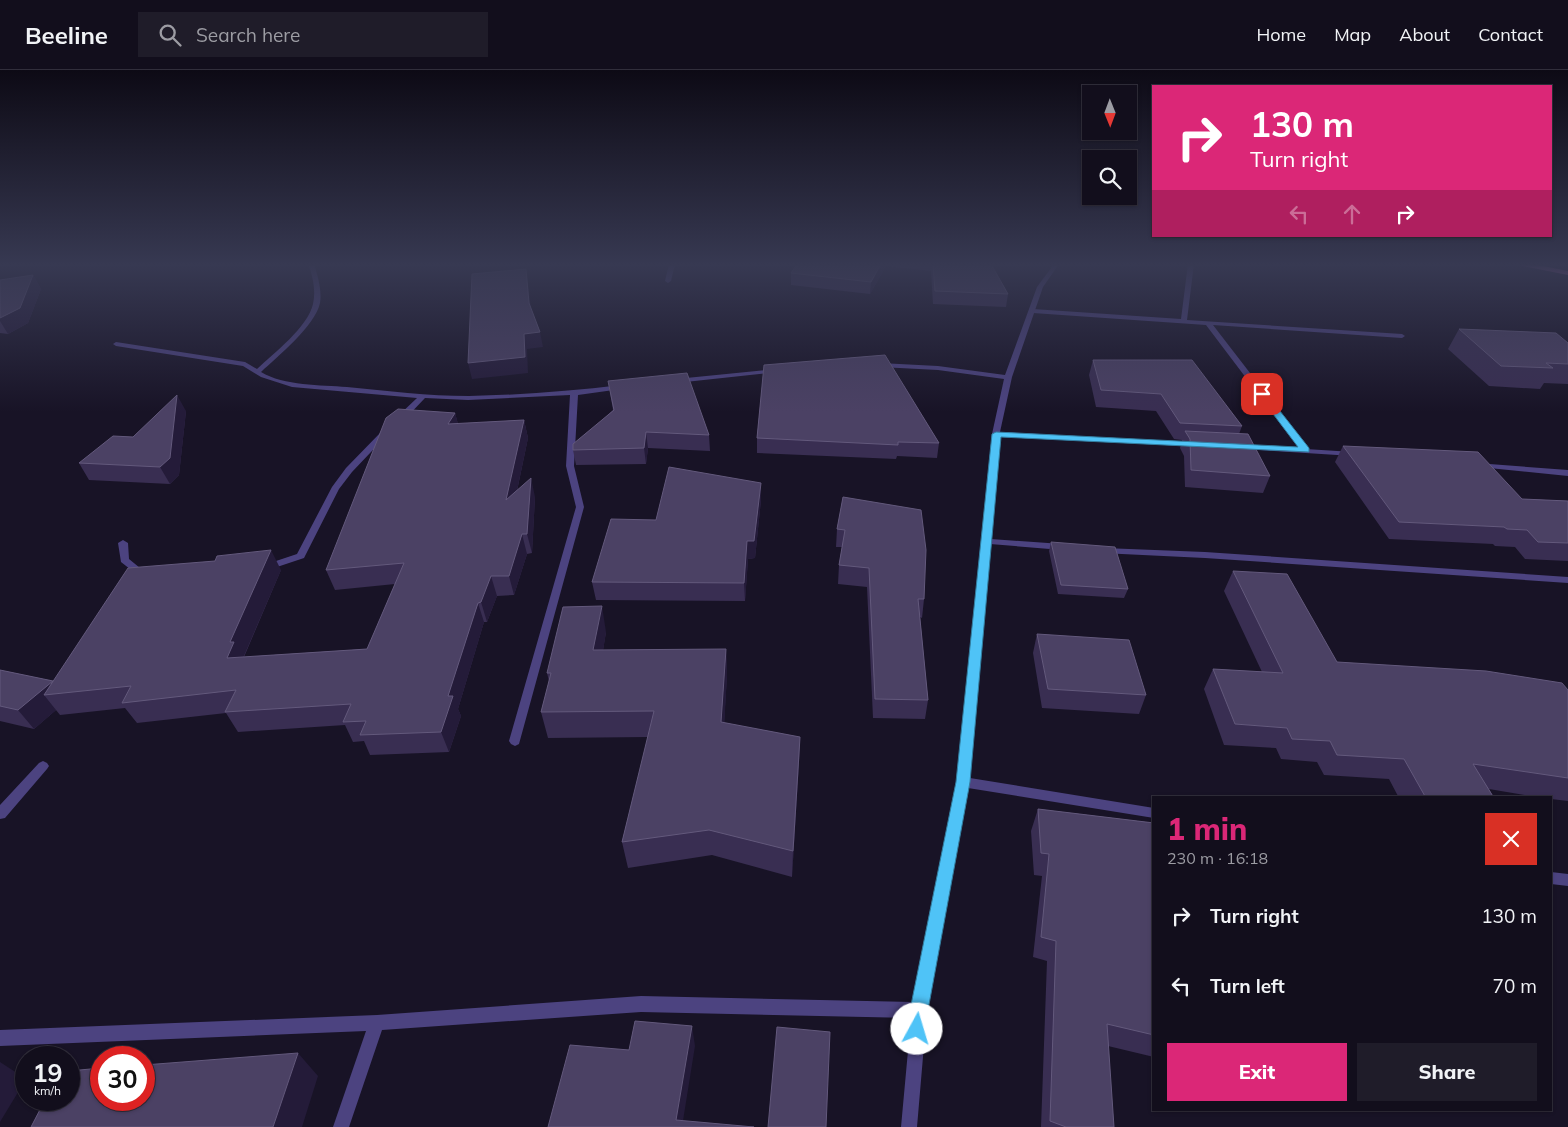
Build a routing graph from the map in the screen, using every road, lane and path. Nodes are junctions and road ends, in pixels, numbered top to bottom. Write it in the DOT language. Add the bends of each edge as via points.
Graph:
graph roads {
  1 [pos="312,313"];
  2 [pos="1032,313"];
  3 [pos="1068,313"];
  4 [pos="1185,313"];
  5 [pos="1184,321"];
  6 [pos="1208,323"];
  7 [pos="1402,336"];
  8 [pos="116,344"];
  9 [pos="874,365"];
  10 [pos="781,371"];
  11 [pos="257,372"];
  12 [pos="1008,377"];
  13 [pos="672,381"];
  14 [pos="633,386"];
  15 [pos="574,392"];
  16 [pos="423,396"];
  17 [pos="996,434"];
  18 [pos="1206,445"];
  19 [pos="1236,446"];
  20 [pos="1305,450"];
  21 [pos="1364,455"];
  22 [pos="1471,464"];
  23 [pos="1568,473"];
  24 [pos="986,541"];
  25 [pos="123,543"];
  26 [pos="1071,548"];
  27 [pos="1090,550"];
  28 [pos="258,566"];
  29 [pos="156,571"];
  30 [pos="1568,580"];
  31 [pos="515,741"];
  32 [pos="43,766"];
  33 [pos="963,782"];
  34 [pos="1152,813"];
  35 [pos="0,814"];
  36 [pos="1552,878"];
  37 [pos="1568,880"];
  38 [pos="919,1010"];
  39 [pos="377,1023"];
  40 [pos="0,1038"];
  41 [pos="341,1127"];
  42 [pos="909,1127"];
  1 -- 11 [label="street" via="298,334"];
  2 -- 12 [label="street"];
  3 -- 5 [label="street"];
  4 -- 5 [label="street"];
  5 -- 6 [label="street"];
  6 -- 7 [label="street"];
  6 -- 20 [label="street"];
  8 -- 11 [label="street" via="245,364"];
  9 -- 12 [label="street" via="938,368"];
  10 -- 13 [label="street"];
  11 -- 16 [label="street" via="292,385"];
  12 -- 17 [label="street"];
  14 -- 15 [label="street"];
  15 -- 16 [label="street" via="468,398"];
  15 -- 31 [label="street" via="570,466 580,506"];
  16 -- 28 [label="street" via="349,470 335,489 301,556"];
  17 -- 18 [label="street"];
  17 -- 24 [label="street"];
  19 -- 20 [label="street"];
  20 -- 21 [label="street"];
  22 -- 23 [label="street"];
  24 -- 26 [label="street"];
  24 -- 33 [label="street"];
  25 -- 29 [label="street" via="124,560 138,571"];
  27 -- 30 [label="street"];
  32 -- 35 [label="street"];
  33 -- 34 [label="street"];
  33 -- 38 [label="street"];
  36 -- 37 [label="street"];
  38 -- 39 [label="street" via="641,1004"];
  38 -- 42 [label="street"];
  39 -- 40 [label="street"];
  39 -- 41 [label="street"];
}
